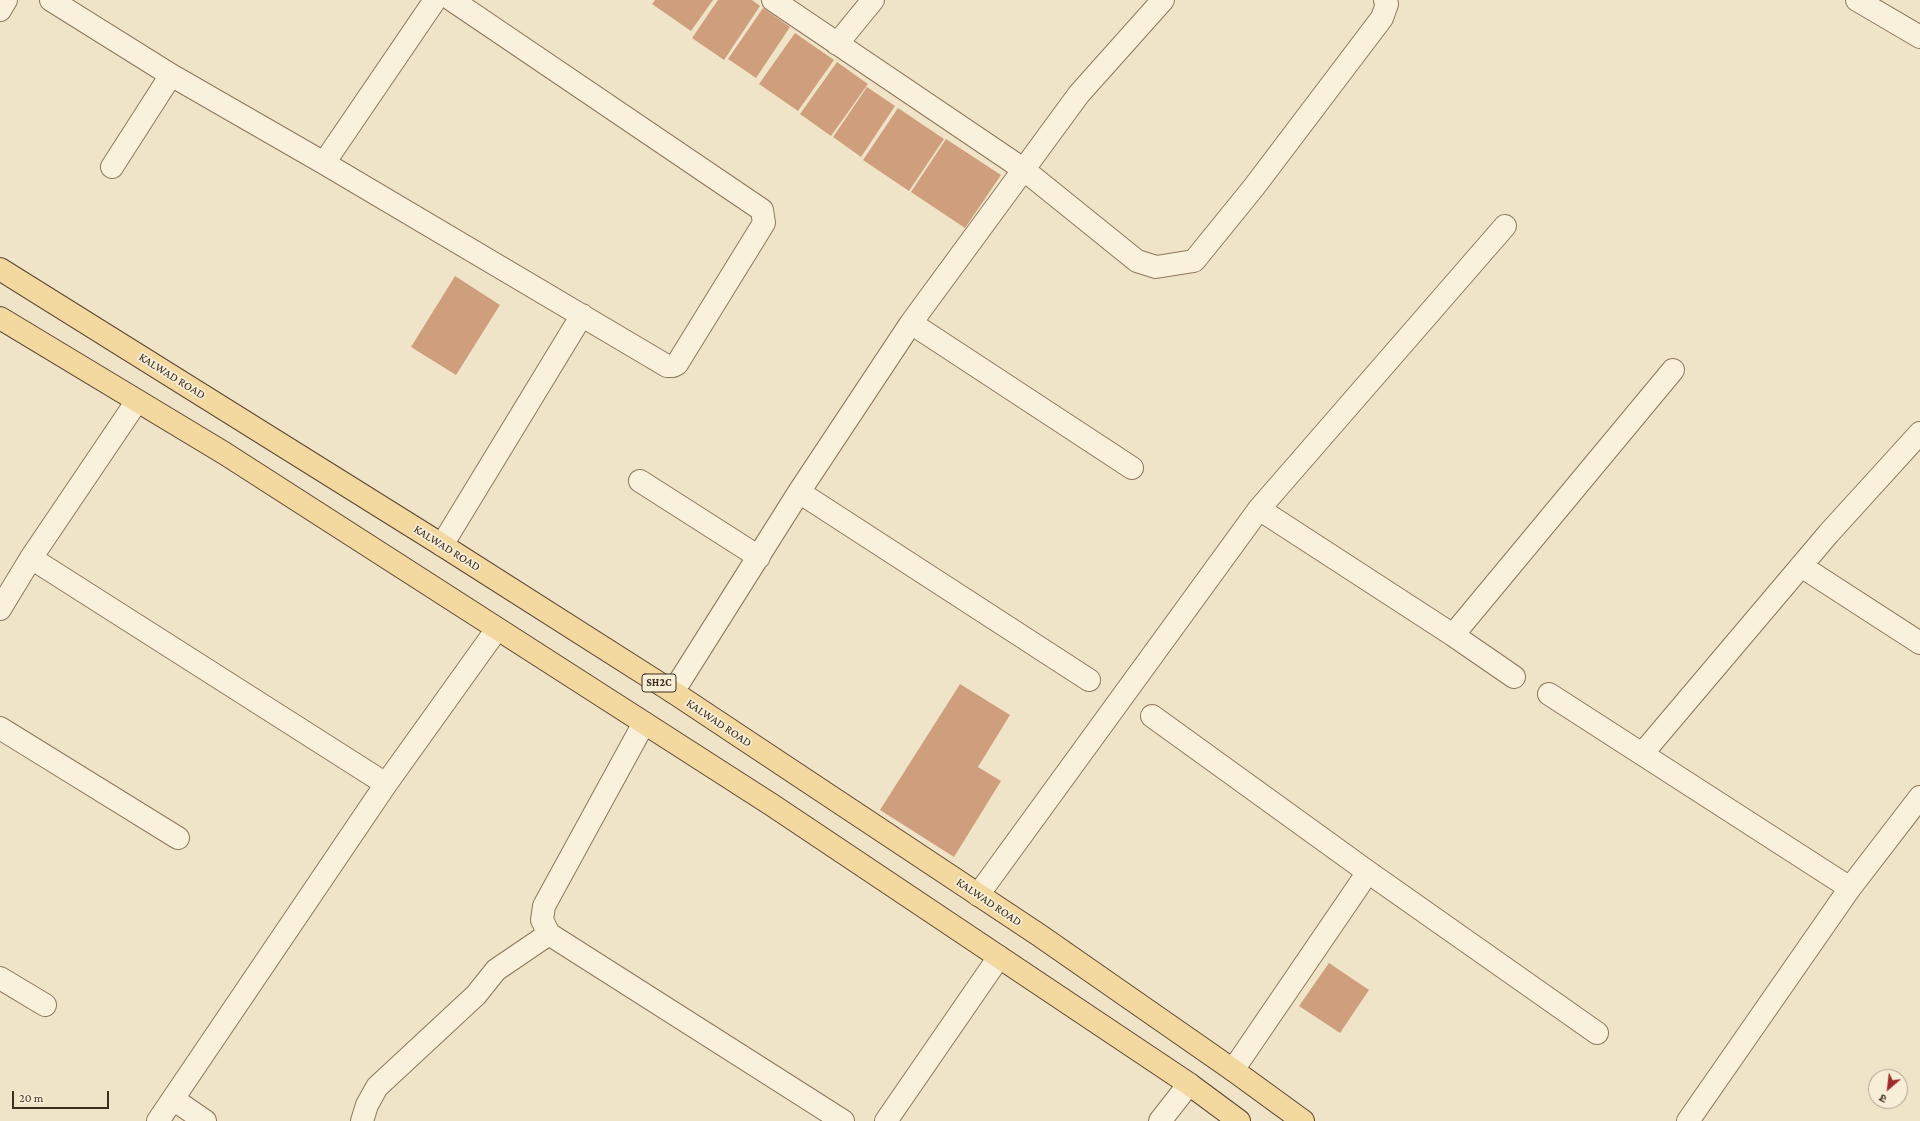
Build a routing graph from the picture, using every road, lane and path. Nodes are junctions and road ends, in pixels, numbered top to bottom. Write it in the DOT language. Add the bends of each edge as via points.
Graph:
graph roads {
  1 [pos="6,0"];
  2 [pos="51,0"];
  3 [pos="435,0"];
  4 [pos="452,0"];
  5 [pos="873,0"];
  6 [pos="1163,0"];
  7 [pos="1385,0"];
  8 [pos="1857,0"];
  9 [pos="785,4"];
  10 [pos="0,10"];
  11 [pos="1920,37"];
  12 [pos="837,44"];
  13 [pos="171,75"];
  14 [pos="324,162"];
  15 [pos="112,168"];
  16 [pos="1023,169"];
  17 [pos="1505,226"];
  18 [pos="0,269"];
  19 [pos="582,315"];
  20 [pos="0,318"];
  21 [pos="911,323"];
  22 [pos="1673,370"];
  23 [pos="137,401"];
  24 [pos="1920,433"];
  25 [pos="1132,468"];
  26 [pos="640,481"];
  27 [pos="799,492"];
  28 [pos="1259,509"];
  29 [pos="442,545"];
  30 [pos="759,557"];
  31 [pos="31,558"];
  32 [pos="1801,566"];
  33 [pos="0,609"];
  34 [pos="497,629"];
  35 [pos="1453,635"];
  36 [pos="1920,643"];
  37 [pos="1514,677"];
  38 [pos="1090,680"];
  39 [pos="673,692"];
  40 [pos="1549,694"];
  41 [pos="1152,716"];
  42 [pos="644,723"];
  43 [pos="0,728"];
  44 [pos="1642,754"];
  45 [pos="386,784"];
  46 [pos="1920,797"];
  47 [pos="178,838"];
  48 [pos="1368,872"];
  49 [pos="1850,888"];
  50 [pos="978,895"];
  51 [pos="550,934"];
  52 [pos="999,957"];
  53 [pos="0,978"];
  54 [pos="45,1005"];
  55 [pos="1597,1033"];
  56 [pos="1233,1070"];
  57 [pos="1189,1084"];
  58 [pos="173,1099"];
  59 [pos="158,1121"];
  60 [pos="205,1121"];
  61 [pos="362,1121"];
  62 [pos="843,1121"];
  63 [pos="886,1121"];
  64 [pos="1160,1121"];
  65 [pos="1239,1121"];
  66 [pos="1303,1121"];
  67 [pos="1688,1121"];
  1 -- 10 [label="street"];
  2 -- 13 [label="street"];
  3 -- 14 [label="street"];
  4 -- 19 [label="street" via="762,210 764,223 674,366 667,366"];
  5 -- 12 [label="street"];
  6 -- 16 [label="street" via="1079,94"];
  7 -- 16 [label="street" via="1387,4 1382,18 1254,187 1194,261 1156,267 1137,261"];
  8 -- 11 [label="street"];
  9 -- 12 [label="street"];
  12 -- 16 [label="street"];
  13 -- 14 [label="street"];
  13 -- 15 [label="street"];
  14 -- 19 [label="street"];
  16 -- 21 [label="street"];
  17 -- 28 [label="street"];
  18 -- 29 [label="main road, KALWAD ROAD / SH2C"];
  19 -- 29 [label="street"];
  20 -- 23 [label="main road"];
  21 -- 25 [label="street"];
  21 -- 27 [label="street"];
  22 -- 35 [label="street"];
  23 -- 31 [label="street"];
  23 -- 34 [label="main road" via="224,453"];
  24 -- 32 [label="street"];
  26 -- 30 [label="street"];
  27 -- 30 [label="street"];
  27 -- 38 [label="street"];
  28 -- 35 [label="street"];
  28 -- 50 [label="street"];
  29 -- 39 [label="main road, KALWAD ROAD / SH2C"];
  30 -- 39 [label="street"];
  31 -- 33 [label="street"];
  31 -- 45 [label="street"];
  32 -- 36 [label="street"];
  32 -- 44 [label="street"];
  34 -- 42 [label="main road"];
  34 -- 45 [label="street"];
  35 -- 37 [label="street"];
  39 -- 50 [label="main road, KALWAD ROAD / SH2C"];
  40 -- 44 [label="street"];
  41 -- 48 [label="street"];
  42 -- 51 [label="street" via="544,906 542,920"];
  42 -- 52 [label="main road"];
  43 -- 47 [label="street"];
  44 -- 49 [label="street"];
  45 -- 58 [label="street"];
  46 -- 49 [label="street"];
  48 -- 55 [label="street"];
  48 -- 56 [label="street"];
  49 -- 67 [label="street"];
  50 -- 56 [label="main road, KALWAD ROAD / SH2C"];
  51 -- 61 [label="street" via="496,970 476,995 377,1087"];
  51 -- 62 [label="street"];
  52 -- 57 [label="main road"];
  52 -- 63 [label="street"];
  53 -- 54 [label="street"];
  56 -- 66 [label="main road, KALWAD ROAD / SH2C"];
  57 -- 64 [label="street"];
  57 -- 65 [label="main road"];
  58 -- 59 [label="street"];
  58 -- 60 [label="street"];
}
